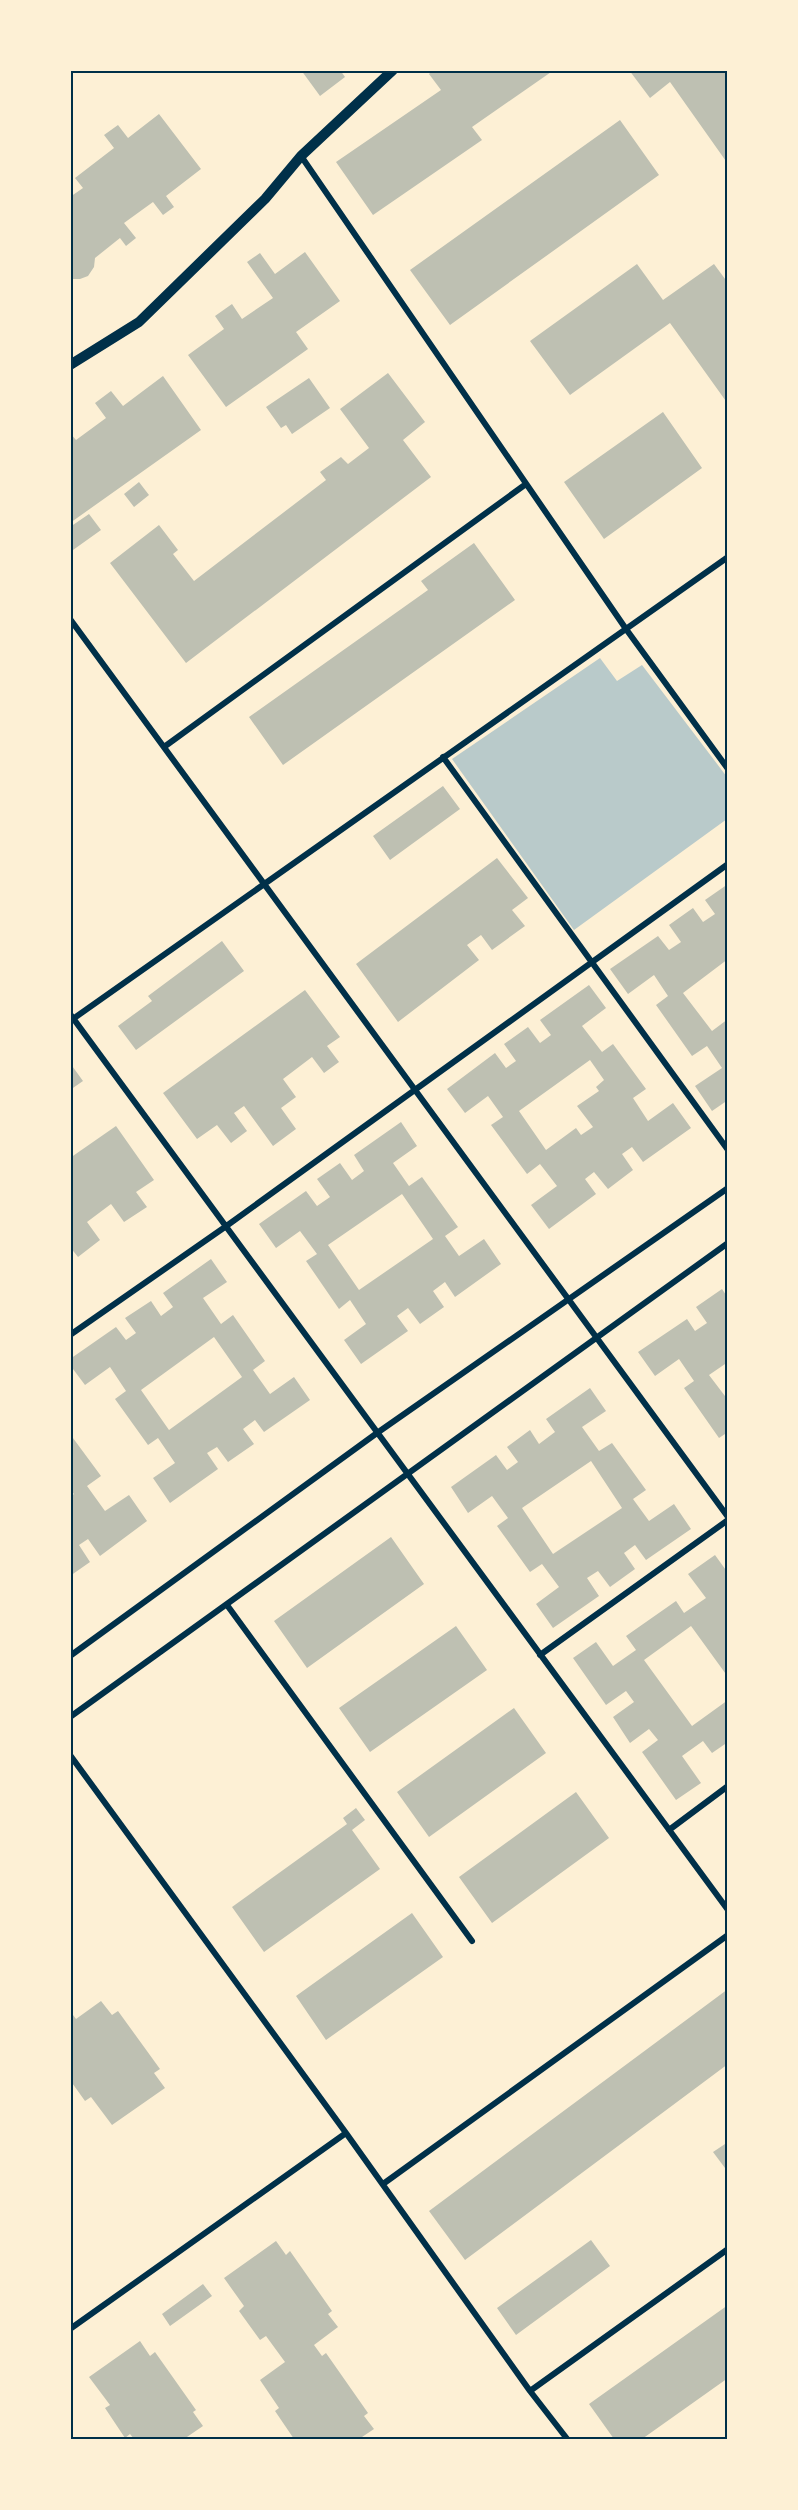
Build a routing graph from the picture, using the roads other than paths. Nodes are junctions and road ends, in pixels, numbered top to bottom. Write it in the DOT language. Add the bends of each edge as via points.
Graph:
graph roads {
  1 [pos="393,70"];
  2 [pos="301,156"];
  3 [pos="70,365"];
  4 [pos="526,484"];
  5 [pos="728,557"];
  6 [pos="70,619"];
  7 [pos="626,629"];
  8 [pos="164,747"];
  9 [pos="443,757"];
  10 [pos="728,769"];
  11 [pos="728,864"];
  12 [pos="264,884"];
  13 [pos="591,962"];
  14 [pos="72,1018"];
  15 [pos="415,1090"];
  16 [pos="728,1150"];
  17 [pos="728,1188"];
  18 [pos="225,1227"];
  19 [pos="728,1243"];
  20 [pos="570,1300"];
  21 [pos="70,1335"];
  22 [pos="598,1339"];
  23 [pos="377,1433"];
  24 [pos="408,1476"];
  25 [pos="728,1518"];
  26 [pos="227,1605"];
  27 [pos="540,1655"];
  28 [pos="70,1656"];
  29 [pos="70,1717"];
  30 [pos="70,1755"];
  31 [pos="728,1786"];
  32 [pos="669,1830"];
  33 [pos="728,1910"];
  34 [pos="728,1935"];
  35 [pos="472,1941"];
  36 [pos="346,2133"];
  37 [pos="383,2184"];
  38 [pos="728,2249"];
  39 [pos="70,2329"];
  40 [pos="530,2391"];
  41 [pos="568,2439"];
  1 -- 2 [label="street"];
  2 -- 3 [label="street" via="265,199 140,322"];
  2 -- 4 [label="street"];
  4 -- 7 [label="street"];
  4 -- 8 [label="street"];
  5 -- 7 [label="street"];
  6 -- 8 [label="street"];
  7 -- 9 [label="street"];
  7 -- 10 [label="street"];
  8 -- 12 [label="street"];
  9 -- 12 [label="street"];
  9 -- 13 [label="street"];
  11 -- 13 [label="street"];
  12 -- 14 [label="street"];
  12 -- 15 [label="street"];
  13 -- 15 [label="street"];
  13 -- 16 [label="street"];
  14 -- 18 [label="street"];
  15 -- 18 [label="street"];
  15 -- 20 [label="street"];
  17 -- 20 [label="street"];
  18 -- 21 [label="street"];
  18 -- 23 [label="street"];
  19 -- 22 [label="street"];
  20 -- 22 [label="street"];
  20 -- 23 [label="street"];
  22 -- 24 [label="street"];
  22 -- 25 [label="street"];
  23 -- 24 [label="street"];
  23 -- 28 [label="street"];
  24 -- 26 [label="street"];
  24 -- 27 [label="street"];
  25 -- 27 [label="street"];
  26 -- 29 [label="street"];
  26 -- 35 [label="street"];
  27 -- 32 [label="street"];
  30 -- 36 [label="street"];
  31 -- 32 [label="street"];
  32 -- 33 [label="street"];
  34 -- 37 [label="street"];
  36 -- 37 [label="street"];
  36 -- 39 [label="street"];
  37 -- 40 [label="street"];
  38 -- 40 [label="street"];
  40 -- 41 [label="street"];
}
